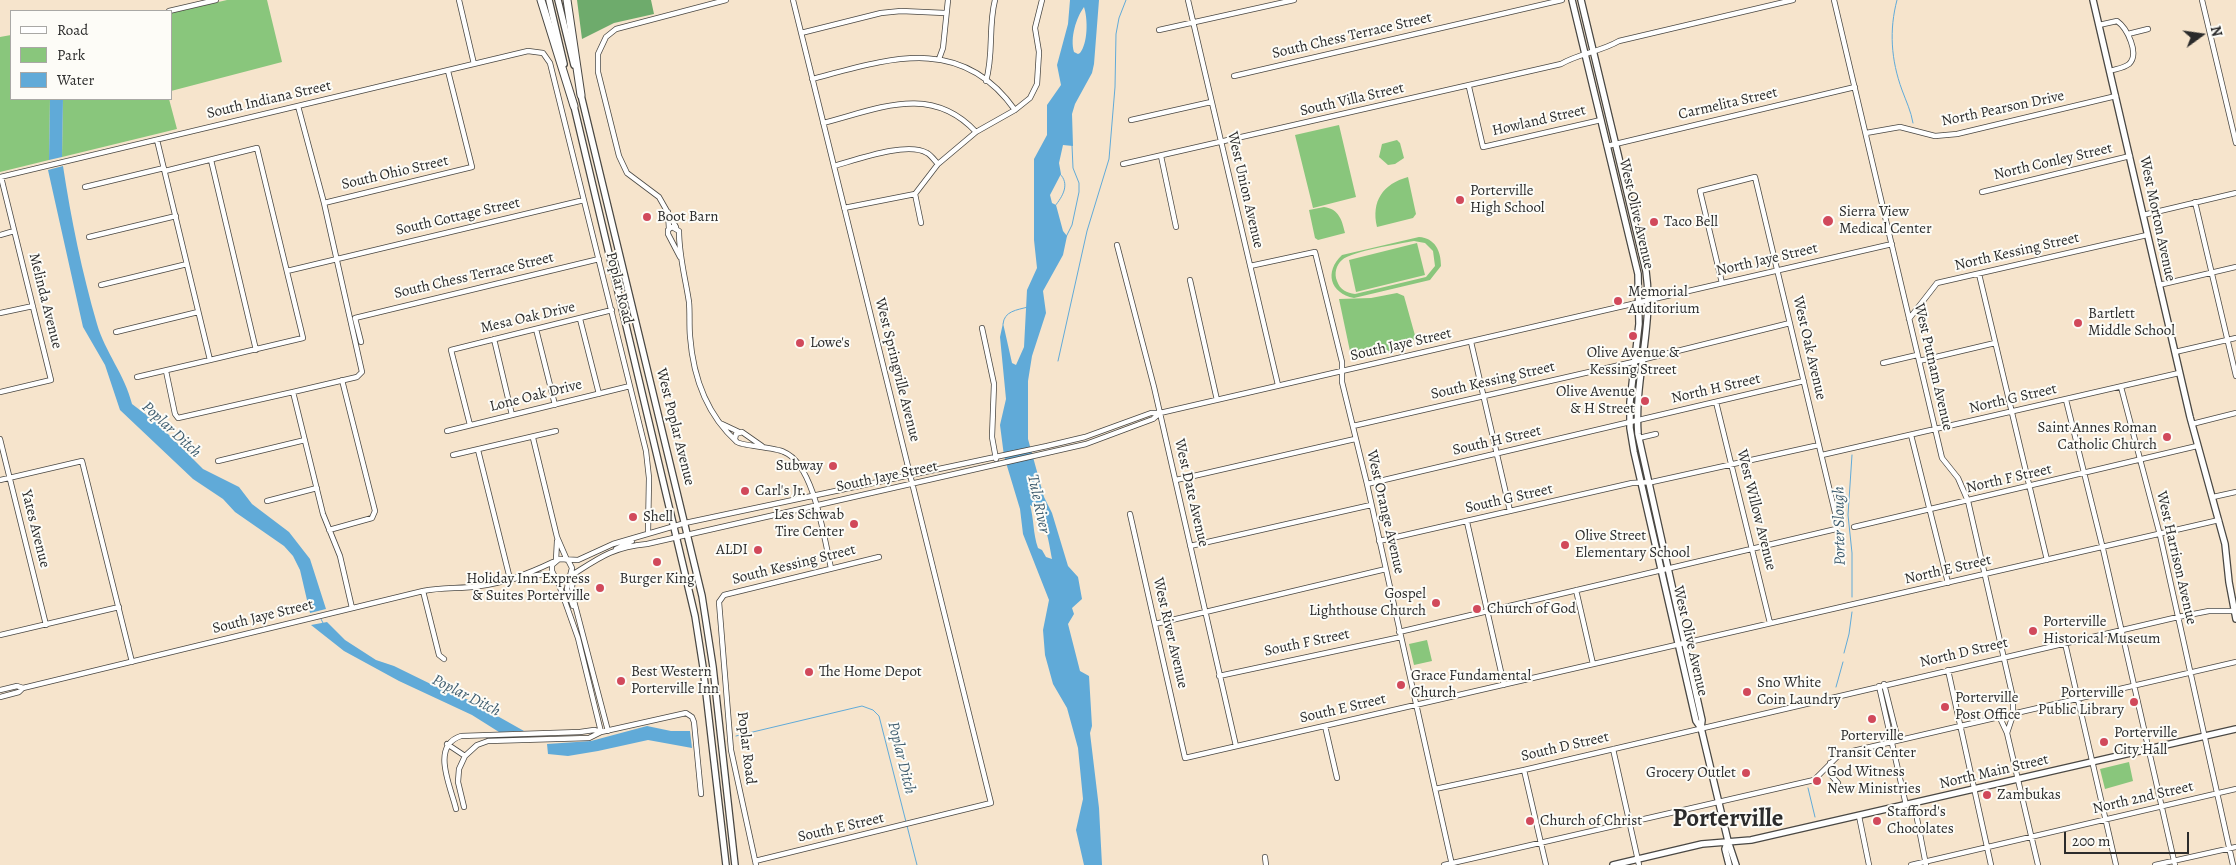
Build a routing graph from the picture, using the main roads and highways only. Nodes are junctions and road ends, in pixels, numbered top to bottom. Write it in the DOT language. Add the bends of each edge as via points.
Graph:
graph roads {
  1 [pos="541,0"];
  2 [pos="549,0"];
  3 [pos="558,0"];
  4 [pos="567,0"];
  5 [pos="1572,0"];
  6 [pos="1581,0"];
  7 [pos="2093,0"];
  8 [pos="581,95"];
  9 [pos="574,106"];
  10 [pos="1625,218"];
  11 [pos="1644,259"];
  12 [pos="1638,360"];
  13 [pos="1634,421"];
  14 [pos="1644,482"];
  15 [pos="1648,515"];
  16 [pos="1660,532"];
  17 [pos="2235,611"];
  18 [pos="2236,619"];
  19 [pos="1682,644"];
  20 [pos="2236,728"];
  21 [pos="1728,841"];
  22 [pos="1638,862"];
  23 [pos="726,865"];
  24 [pos="735,865"];
  25 [pos="1613,865"];
  26 [pos="1729,865"];
  27 [pos="1736,865"];
  1 -- 9 [label="highway"];
  2 -- 9 [label="main road, West Poplar Avenue"];
  3 -- 8 [label="main road, West Poplar Avenue"];
  4 -- 8 [label="highway"];
  5 -- 10 [label="main road, West Olive Avenue"];
  6 -- 11 [label="main road, West Olive Avenue"];
  7 -- 17 [label="main road, West Morton Avenue" via="2192,424 2227,554"];
  8 -- 24 [label="main road, West Poplar Avenue" via="686,523 709,637"];
  9 -- 23 [label="main road, West Poplar Avenue" via="677,537 701,654"];
  10 -- 11 [label="main road" via="1631,225"];
  10 -- 12 [label="main road, West Olive Avenue" via="1638,274"];
  11 -- 12 [label="main road, West Olive Avenue" via="1648,301"];
  12 -- 13 [label="main road, West Olive Avenue"];
  12 -- 13 [label="main road, West Olive Avenue" via="1630,393"];
  13 -- 14 [label="main road, West Olive Avenue"];
  13 -- 14 [label="main road, West Olive Avenue"];
  14 -- 15 [label="main road, West Olive Avenue"];
  14 -- 16 [label="main road, West Olive Avenue"];
  15 -- 16 [label="main road" via="1656,532"];
  15 -- 19 [label="main road, West Olive Avenue"];
  16 -- 19 [label="main road, West Olive Avenue"];
  17 -- 18 [label="main road, West Morton Avenue"];
  19 -- 21 [label="main road, West Olive Avenue"];
  20 -- 21 [label="main road, North Main Street" via="1859,816 1751,840"];
  21 -- 22 [label="main road, North Main Street" via="1702,844"];
  21 -- 26 [label="main road"];
  21 -- 27 [label="main road"];
  22 -- 25 [label="main road, North Main Street"];
}
